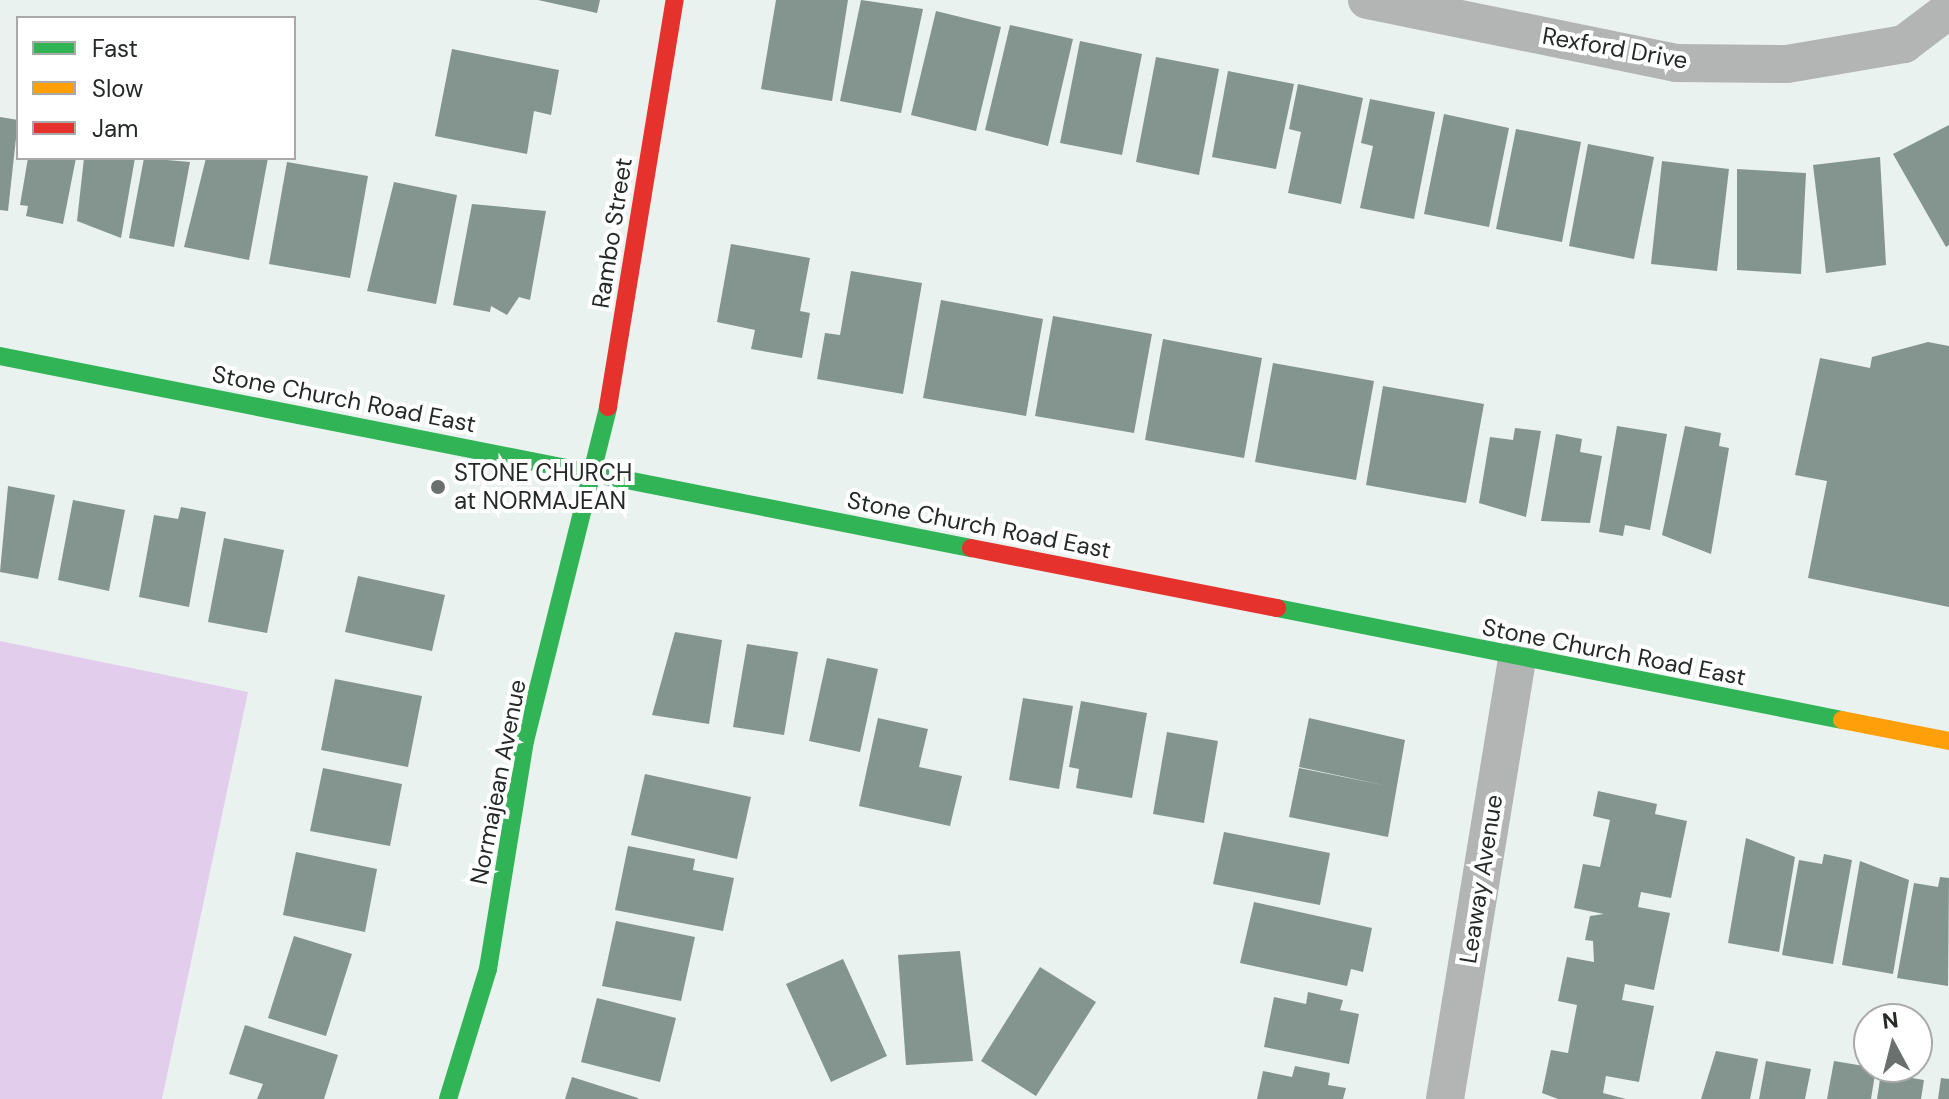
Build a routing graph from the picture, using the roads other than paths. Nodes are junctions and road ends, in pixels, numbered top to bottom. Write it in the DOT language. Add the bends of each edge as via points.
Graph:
graph roads {
  1 [pos="675,0"];
  2 [pos="1367,0"];
  3 [pos="1949,10"];
  4 [pos="0,356"];
  5 [pos="596,473"];
  6 [pos="1517,658"];
  7 [pos="1949,741"];
  8 [pos="448,1099"];
  9 [pos="1445,1099"];
  1 -- 5 [label="main road, Rambo Street"];
  2 -- 3 [label="street, Rexford Drive" via="1676,63 1787,64 1904,44"];
  4 -- 5 [label="main road, Stone Church Road East"];
  5 -- 6 [label="main road, Stone Church Road East"];
  5 -- 8 [label="main road, Normajean Avenue" via="525,741 488,969"];
  6 -- 7 [label="main road, Stone Church Road East"];
  6 -- 9 [label="street, Leaway Avenue"];
}
